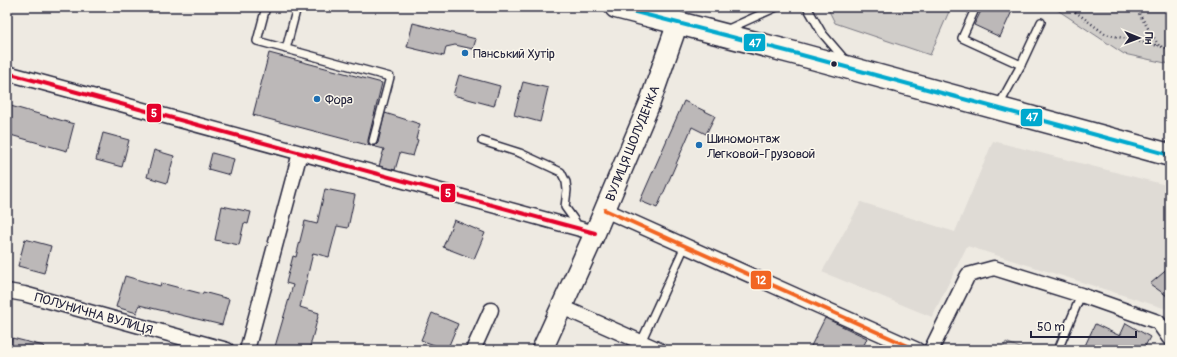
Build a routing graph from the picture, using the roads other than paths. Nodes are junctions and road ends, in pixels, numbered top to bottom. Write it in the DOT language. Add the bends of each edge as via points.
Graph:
graph roads {
  1 [pos="266,7"];
  2 [pos="297,7"];
  3 [pos="616,7"];
  4 [pos="777,7"];
  5 [pos="807,7"];
  6 [pos="976,7"];
  7 [pos="639,10"];
  8 [pos="678,22"];
  9 [pos="1041,22"];
  10 [pos="719,33"];
  11 [pos="286,49"];
  12 [pos="1021,65"];
  13 [pos="853,69"];
  14 [pos="7,73"];
  15 [pos="997,109"];
  16 [pos="373,140"];
  17 [pos="482,141"];
  18 [pos="300,153"];
  19 [pos="1170,155"];
  20 [pos="605,210"];
  21 [pos="586,231"];
  22 [pos="685,246"];
  23 [pos="7,291"];
  24 [pos="1081,295"];
  25 [pos="562,307"];
  26 [pos="491,310"];
  27 [pos="1170,339"];
  28 [pos="642,342"];
  29 [pos="227,350"];
  30 [pos="247,350"];
  31 [pos="473,350"];
  32 [pos="542,350"];
  33 [pos="659,350"];
  34 [pos="918,350"];
  35 [pos="931,350"];
  36 [pos="1058,350"];
  1 -- 11 [label="lane" via="257,42"];
  2 -- 11 [label="lane"];
  3 -- 7 [label="main road"];
  4 -- 10 [label="lane"];
  5 -- 13 [label="lane" via="822,33"];
  6 -- 12 [label="lane" via="962,38"];
  7 -- 8 [label="main road"];
  8 -- 10 [label="main road"];
  8 -- 20 [label="main road, ВУЛИЦЯ ШОЛУДЕНКА" via="649,105"];
  9 -- 12 [label="lane"];
  10 -- 13 [label="main road"];
  11 -- 16 [label="lane" via="390,77"];
  12 -- 15 [label="lane"];
  13 -- 15 [label="main road"];
  14 -- 18 [label="street"];
  15 -- 19 [label="main road"];
  17 -- 21 [label="lane" via="520,153 561,172 567,190 565,207"];
  18 -- 21 [label="street"];
  18 -- 30 [label="street"];
  20 -- 21 [label="main road, ВУЛИЦЯ ШОЛУДЕНКА"];
  20 -- 22 [label="street"];
  21 -- 25 [label="main road, ВУЛИЦЯ ШОЛУДЕНКА"];
  22 -- 28 [label="lane"];
  22 -- 34 [label="street"];
  23 -- 29 [label="street, ПОЛУНИЧНА ВУЛИЦЯ"];
  24 -- 27 [label="street" via="1158,322"];
  24 -- 35 [label="street" via="994,268 968,275"];
  24 -- 36 [label="lane"];
  25 -- 28 [label="street"];
  25 -- 32 [label="main road, ВУЛИЦЯ ШОЛУДЕНКА"];
  26 -- 31 [label="street"];
  28 -- 33 [label="street"];
}
